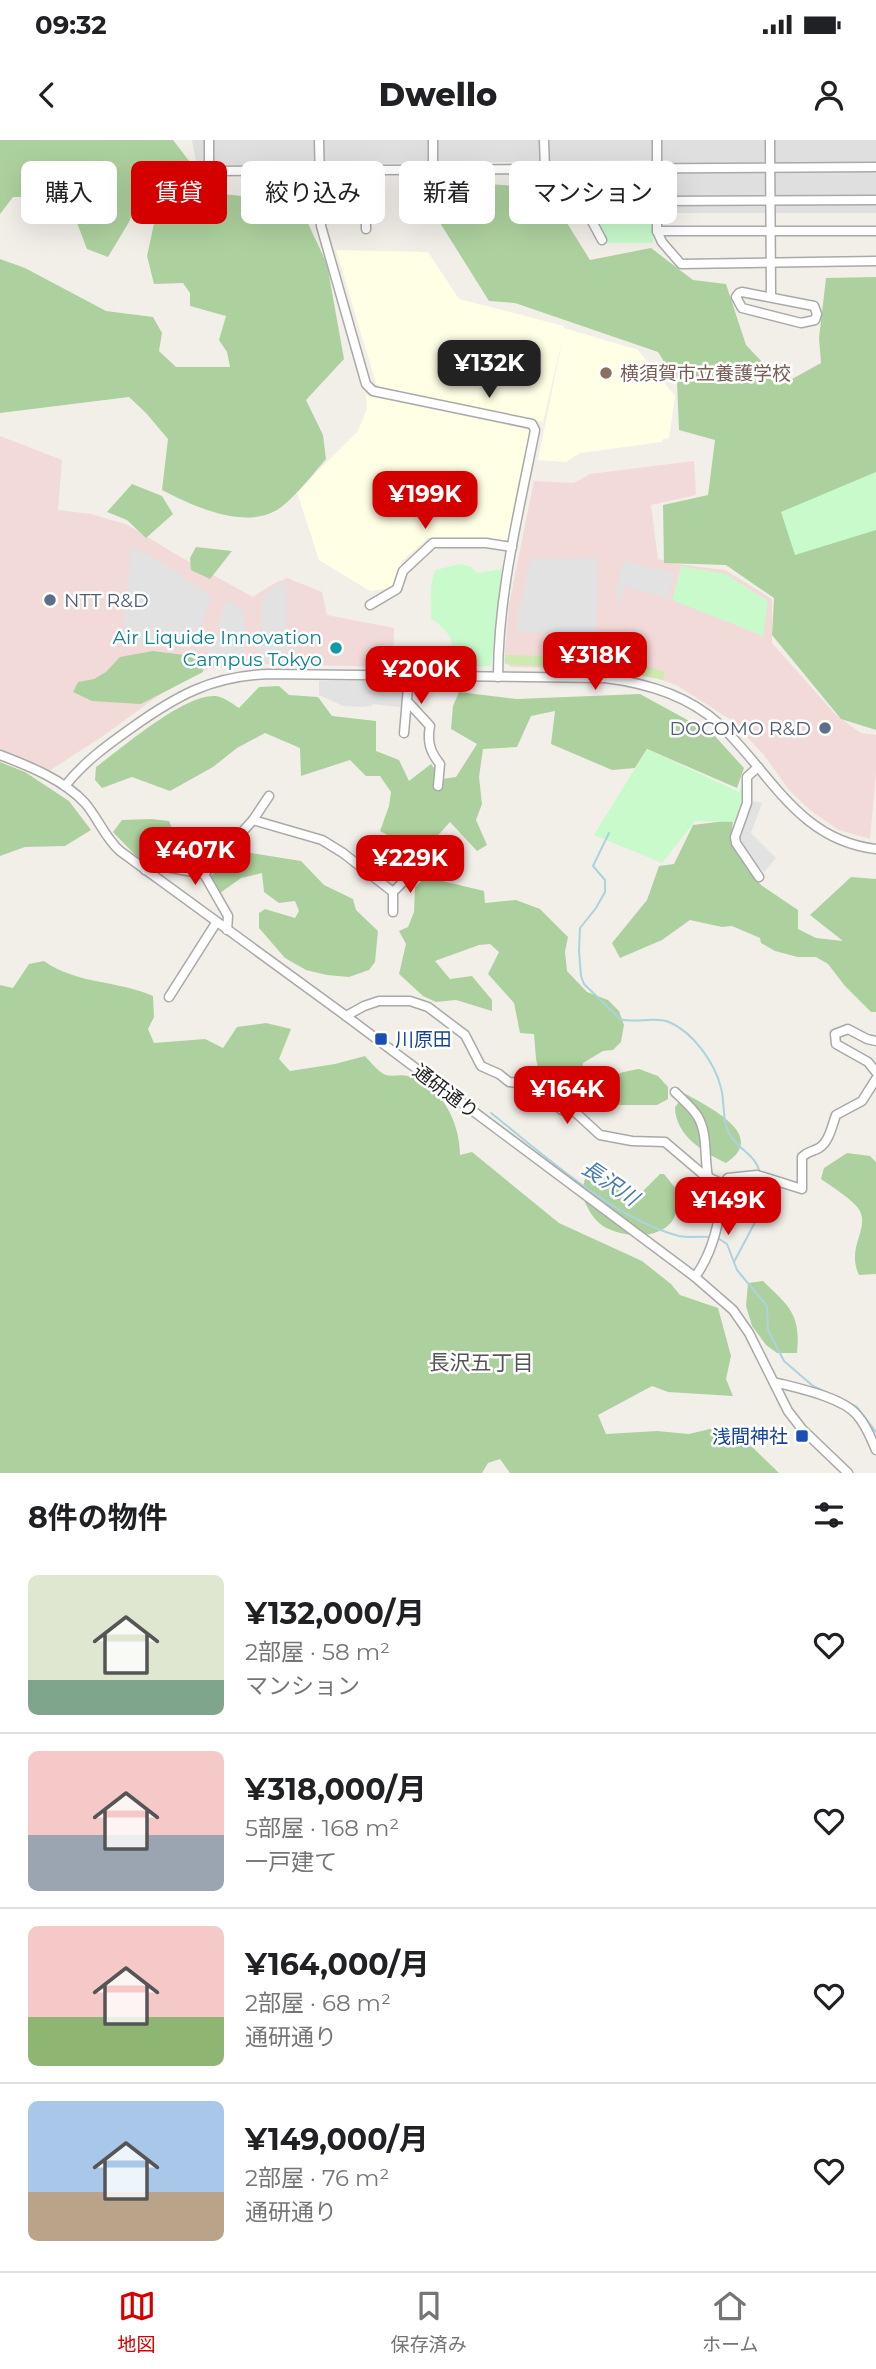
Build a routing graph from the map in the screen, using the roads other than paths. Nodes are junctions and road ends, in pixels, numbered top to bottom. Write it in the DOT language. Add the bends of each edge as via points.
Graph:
graph roads {
  1 [pos="209,140"];
  2 [pos="319,140"];
  3 [pos="433,140"];
  4 [pos="544,140"];
  5 [pos="657,140"];
  6 [pos="770,140"];
  7 [pos="319,161"];
  8 [pos="433,161"];
  9 [pos="545,161"];
  10 [pos="657,161"];
  11 [pos="876,167"];
  12 [pos="770,168"];
  13 [pos="677,169"];
  14 [pos="241,171"];
  15 [pos="770,200"];
  16 [pos="876,200"];
  17 [pos="677,201"];
  18 [pos="321,224"];
  19 [pos="366,224"];
  20 [pos="593,224"];
  21 [pos="657,224"];
  22 [pos="366,229"];
  23 [pos="876,230"];
  24 [pos="657,231"];
  25 [pos="771,231"];
  26 [pos="602,240"];
  27 [pos="771,261"];
  28 [pos="876,261"];
  29 [pos="771,296"];
  30 [pos="512,547"];
  31 [pos="370,605"];
  32 [pos="410,676"];
  33 [pos="498,677"];
  34 [pos="407,701"];
  35 [pos="404,733"];
  36 [pos="0,755"];
  37 [pos="758,767"];
  38 [pos="65,786"];
  39 [pos="438,786"];
  40 [pos="270,796"];
  41 [pos="253,820"];
  42 [pos="876,849"];
  43 [pos="145,870"];
  44 [pos="412,873"];
  45 [pos="204,874"];
  46 [pos="759,877"];
  47 [pos="393,892"];
  48 [pos="393,912"];
  49 [pos="216,923"];
  50 [pos="227,930"];
  51 [pos="169,997"];
  52 [pos="346,1016"];
  53 [pos="876,1041"];
  54 [pos="876,1072"];
  55 [pos="876,1079"];
  56 [pos="675,1092"];
  57 [pos="708,1177"];
  58 [pos="723,1184"];
  59 [pos="695,1277"];
  60 [pos="774,1382"];
  61 [pos="876,1450"];
  62 [pos="848,1473"];
  1 -- 14 [label="street" via="209,171"];
  2 -- 7 [label="street"];
  3 -- 8 [label="street"];
  4 -- 9 [label="street"];
  5 -- 10 [label="street"];
  6 -- 12 [label="street"];
  11 -- 12 [label="street"];
  12 -- 13 [label="street"];
  12 -- 15 [label="street"];
  15 -- 16 [label="street"];
  15 -- 17 [label="street"];
  15 -- 25 [label="street"];
  18 -- 30 [label="street" via="366,384 373,391 532,424 535,430"];
  19 -- 22 [label="street"];
  20 -- 26 [label="street"];
  21 -- 24 [label="street"];
  23 -- 25 [label="street"];
  24 -- 25 [label="street"];
  24 -- 27 [label="street" via="681,264"];
  25 -- 27 [label="street"];
  27 -- 28 [label="street"];
  27 -- 29 [label="street"];
  29 -- 29 [label="street" via="814,306 815,320 801,323 742,308 736,297 742,292"];
  30 -- 31 [label="street" via="433,543 403,570 397,589"];
  30 -- 33 [label="street"];
  32 -- 33 [label="street"];
  32 -- 34 [label="street"];
  32 -- 38 [label="street" via="254,675 212,682 168,702 82,765"];
  33 -- 37 [label="street" via="606,678 653,687 681,698 716,722"];
  34 -- 35 [label="street"];
  34 -- 39 [label="street" via="429,726 427,737 440,764"];
  36 -- 38 [label="street, 通研通り"];
  37 -- 42 [label="street" via="814,826 851,845"];
  37 -- 46 [label="street" via="747,777 747,803 735,837"];
  38 -- 43 [label="street, 通研通り" via="87,805 113,845"];
  40 -- 41 [label="street"];
  41 -- 45 [label="street"];
  41 -- 47 [label="street" via="323,840"];
  43 -- 45 [label="street" via="155,866"];
  43 -- 49 [label="street, 通研通り"];
  44 -- 47 [label="street"];
  45 -- 50 [label="street" via="228,916"];
  47 -- 48 [label="street"];
  49 -- 50 [label="street, 通研通り"];
  49 -- 51 [label="street"];
  50 -- 52 [label="street, 通研通り"];
  52 -- 57 [label="street" via="379,1001 410,1001 428,1007 465,1035 481,1066 509,1082 531,1087 562,1110 575,1112 600,1135 666,1142"];
  52 -- 59 [label="street, 通研通り"];
  53 -- 54 [label="street" via="848,1029 834,1039"];
  55 -- 58 [label="street" via="862,1101 835,1115 822,1146 802,1157 802,1189 757,1175 728,1178"];
  56 -- 57 [label="street" via="698,1116"];
  57 -- 58 [label="street"];
  58 -- 59 [label="street" via="709,1255"];
  59 -- 60 [label="street, 通研通り" via="733,1310"];
  60 -- 61 [label="street" via="848,1407 860,1418"];
  60 -- 62 [label="street, 通研通り" via="802,1429"];
}
